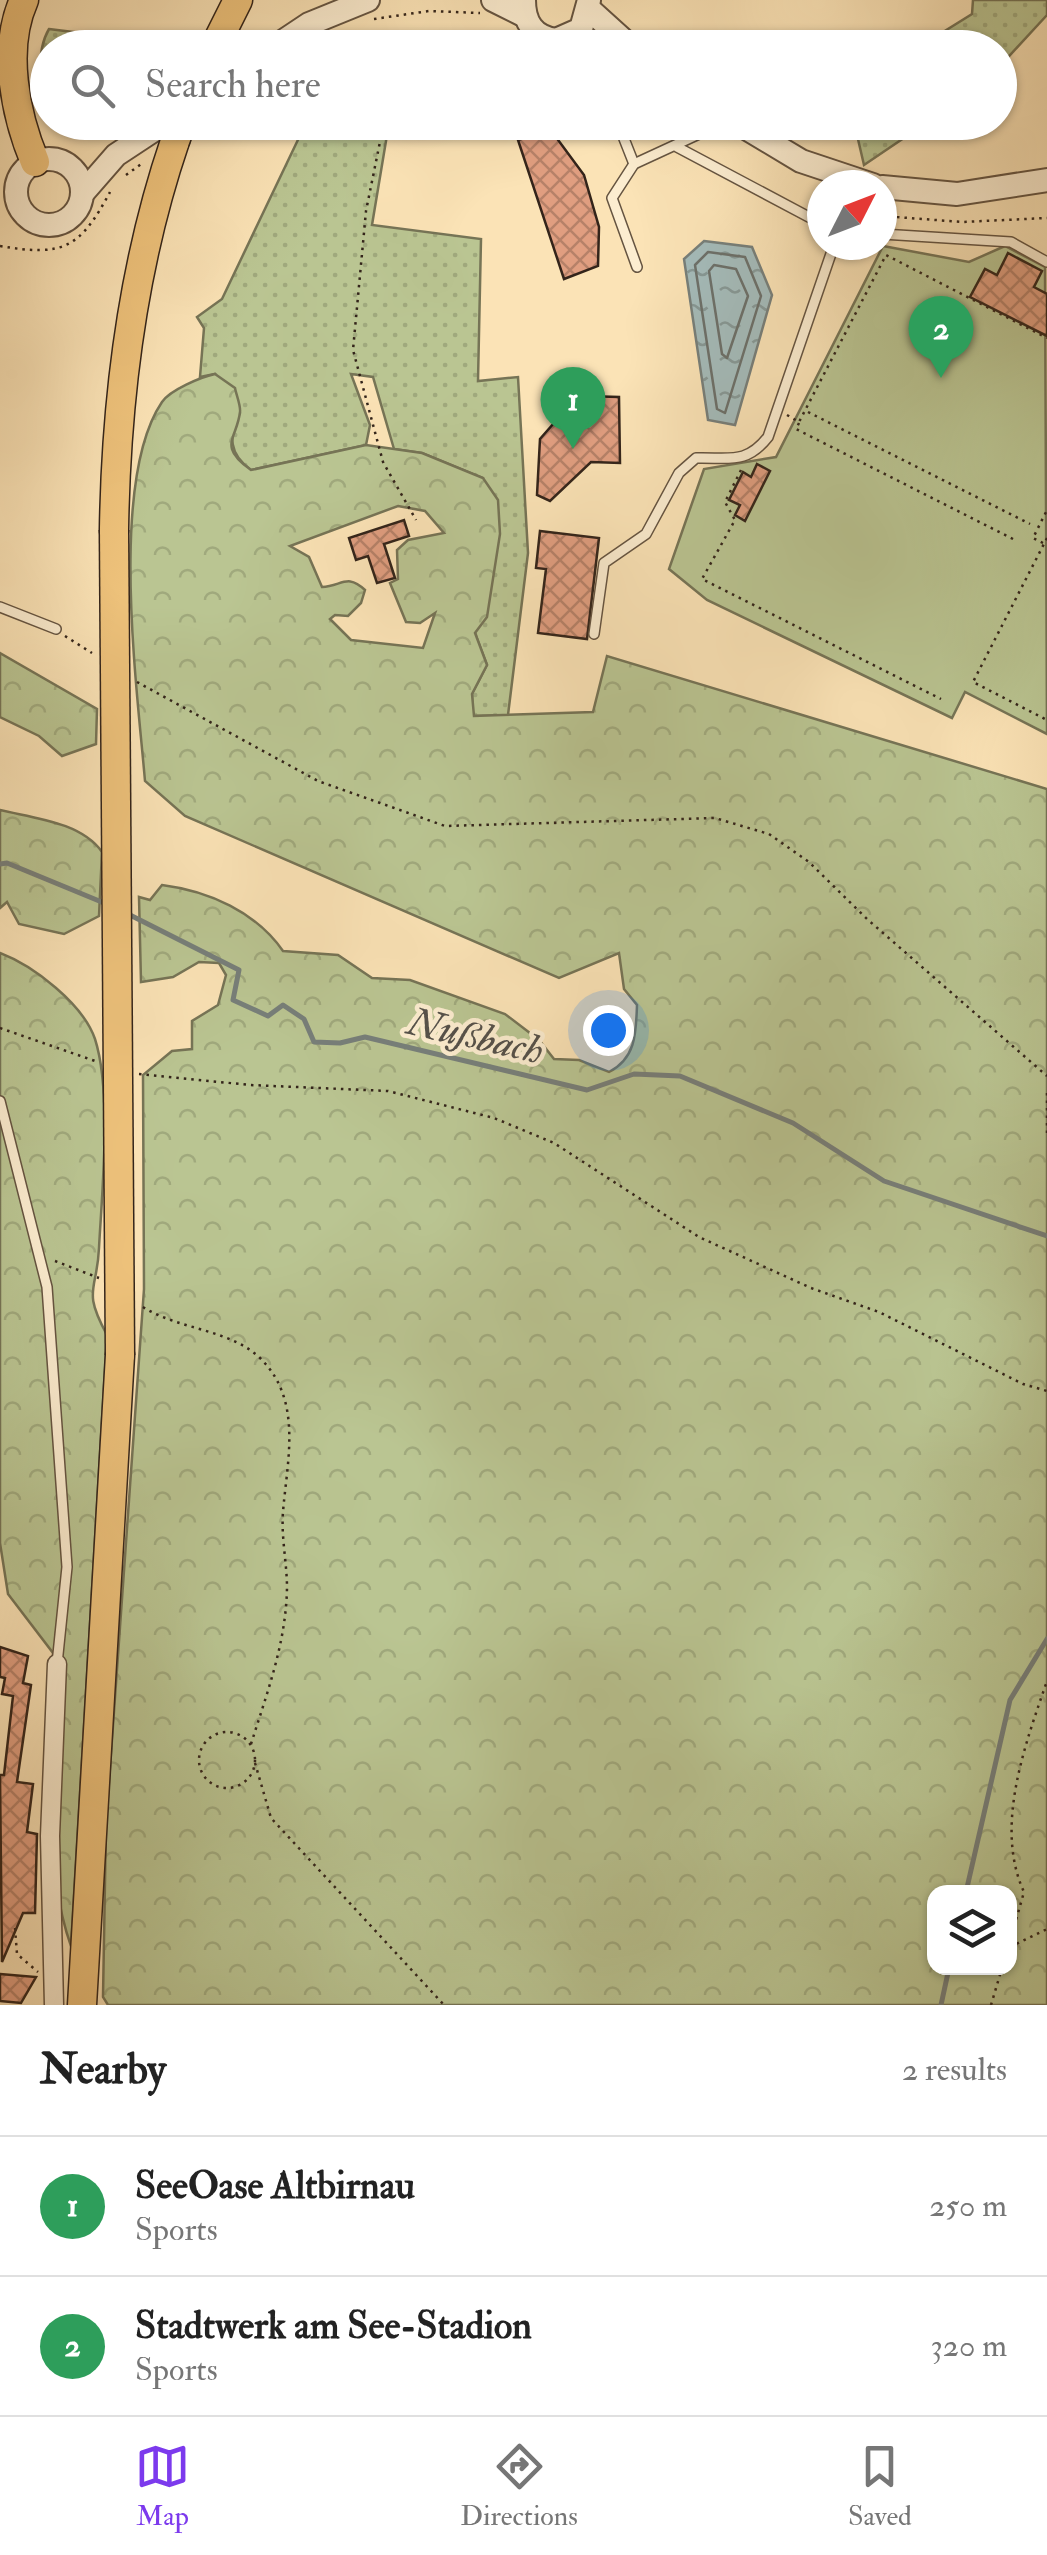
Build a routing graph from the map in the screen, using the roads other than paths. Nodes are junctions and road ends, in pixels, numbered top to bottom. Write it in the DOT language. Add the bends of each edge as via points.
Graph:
graph roads {
  1 [pos="24,0"];
  2 [pos="238,0"];
  3 [pos="590,5"];
  4 [pos="491,7"];
  5 [pos="524,8"];
  6 [pos="370,10"];
  7 [pos="223,30"];
  8 [pos="301,30"];
  9 [pos="578,30"];
  10 [pos="614,30"];
  11 [pos="149,140"];
  12 [pos="171,140"];
  13 [pos="625,140"];
  14 [pos="689,140"];
  15 [pos="765,140"];
  16 [pos="677,146"];
  17 [pos="116,155"];
  18 [pos="35,162"];
  19 [pos="66,163"];
  20 [pos="634,164"];
  21 [pos="826,170"];
  22 [pos="1047,180"];
  23 [pos="897,188"];
  24 [pos="8,191"];
  25 [pos="82,194"];
  26 [pos="11,212"];
  27 [pos="807,216"];
  28 [pos="897,235"];
  29 [pos="829,260"];
  30 [pos="1047,262"];
  31 [pos="637,267"];
  32 [pos="0,607"];
  33 [pos="56,630"];
  34 [pos="594,634"];
  35 [pos="0,1101"];
  36 [pos="57,1664"];
  37 [pos="54,2005"];
  38 [pos="82,2005"];
  1 -- 18 [label="main road" via="13,46 15,93"];
  2 -- 7 [label="main road"];
  3 -- 9 [label="street"];
  3 -- 10 [label="street"];
  4 -- 5 [label="street"];
  6 -- 8 [label="street"];
  11 -- 17 [label="street"];
  12 -- 38 [label="main road, bridge" via="130,314 119,414 114,530 120,1355"];
  13 -- 20 [label="lane"];
  14 -- 16 [label="lane"];
  15 -- 21 [label="street"];
  16 -- 20 [label="lane"];
  16 -- 27 [label="lane"];
  17 -- 19 [label="street"];
  17 -- 25 [label="street"];
  18 -- 19 [label="street"];
  18 -- 24 [label="street"];
  19 -- 25 [label="street" via="77,173"];
  20 -- 31 [label="lane" via="612,198"];
  22 -- 23 [label="street" via="956,194"];
  24 -- 26 [label="street"];
  25 -- 26 [label="street" via="74,215 53,226"];
  28 -- 30 [label="lane" via="1011,242"];
  29 -- 34 [label="lane" via="768,438 737,462 696,458 678,474 646,534 604,563"];
  32 -- 33 [label="lane"];
  35 -- 36 [label="lane" via="47,1286 67,1567"];
  36 -- 37 [label="street" via="50,1836"];
}
